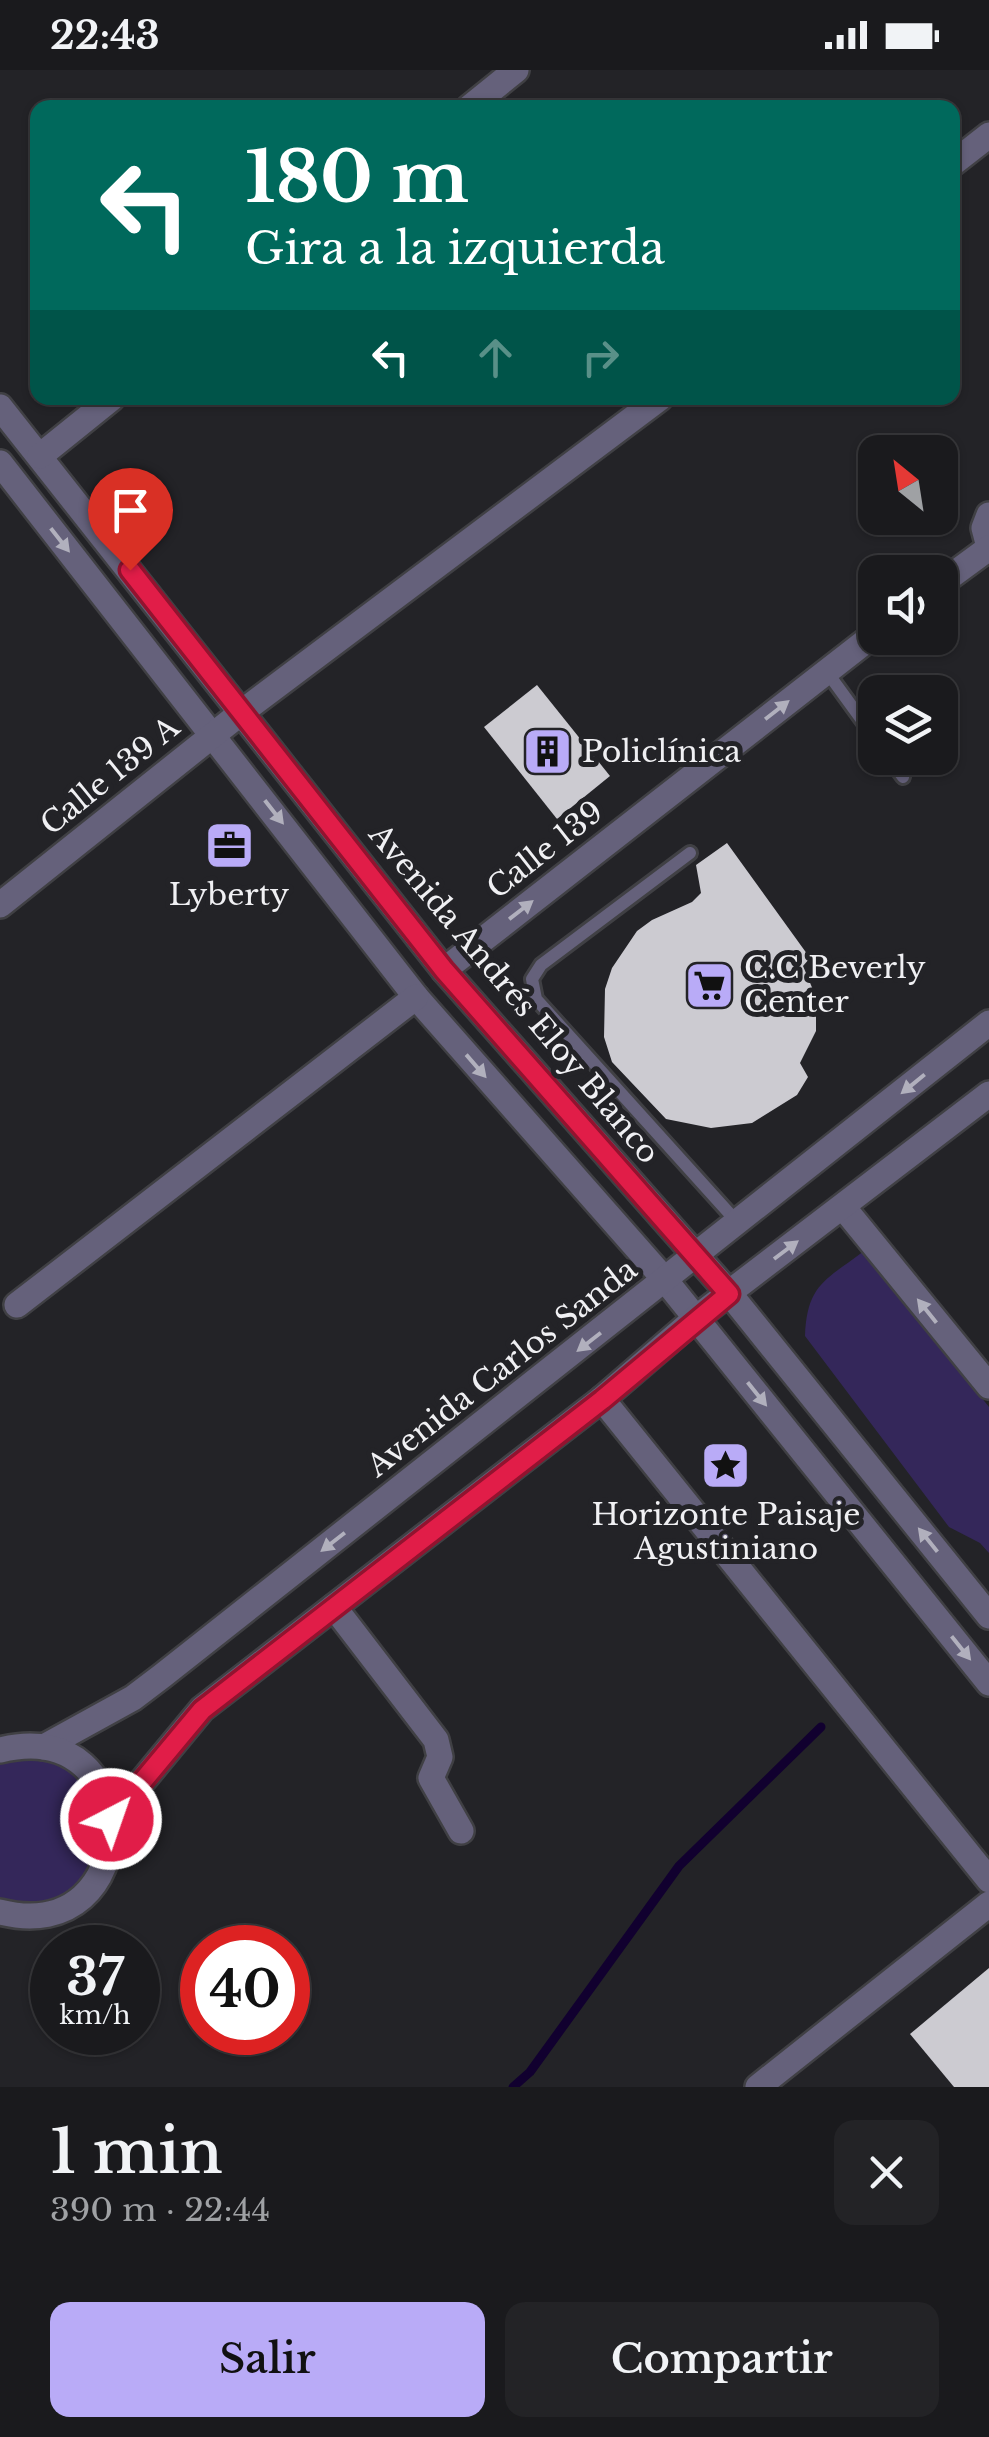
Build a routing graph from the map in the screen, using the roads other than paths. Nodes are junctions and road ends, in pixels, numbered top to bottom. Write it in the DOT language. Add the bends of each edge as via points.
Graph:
graph roads {
  1 [pos="516,70"];
  2 [pos="479,100"];
  3 [pos="989,135"];
  4 [pos="960,158"];
  5 [pos="103,405"];
  6 [pos="651,405"];
  7 [pos="0,407"];
  8 [pos="40,456"];
  9 [pos="5,482"];
  10 [pos="989,515"];
  11 [pos="989,548"];
  12 [pos="958,571"];
  13 [pos="858,647"];
  14 [pos="826,672"];
  15 [pos="242,712"];
  16 [pos="858,715"];
  17 [pos="214,734"];
  18 [pos="690,853"];
  19 [pos="0,905"];
  20 [pos="444,970"];
  21 [pos="416,997"];
  22 [pos="989,1023"];
  23 [pos="989,1094"];
  24 [pos="844,1208"];
  25 [pos="738,1223"];
  26 [pos="695,1257"];
  27 [pos="666,1282"];
  28 [pos="729,1294"];
  29 [pos="17,1305"];
  30 [pos="696,1318"];
  31 [pos="989,1386"];
  32 [pos="602,1400"];
  33 [pos="334,1607"];
  34 [pos="989,1616"];
  35 [pos="989,1683"];
  36 [pos="44,1747"];
  37 [pos="0,1750"];
  38 [pos="111,1819"];
  39 [pos="462,1831"];
  40 [pos="989,1880"];
  41 [pos="989,1904"];
  42 [pos="0,1912"];
  43 [pos="758,2087"];
  1 -- 2 [label="street"];
  3 -- 4 [label="street"];
  5 -- 8 [label="street"];
  6 -- 15 [label="street, Calle 139 A"];
  7 -- 8 [label="street, Avenida Andrés Eloy Blanco"];
  8 -- 15 [label="street, Avenida Andrés Eloy Blanco"];
  9 -- 17 [label="street, one-way"];
  10 -- 11 [label="street"];
  11 -- 12 [label="street"];
  13 -- 14 [label="street, Calle 139"];
  14 -- 16 [label="lane"];
  20 -- 14 [label="street, Calle 139, one-way"];
  15 -- 17 [label="street, Calle 139 A"];
  15 -- 20 [label="street, Avenida Andrés Eloy Blanco"];
  17 -- 19 [label="street, Calle 139 A"];
  17 -- 21 [label="street, one-way"];
  18 -- 25 [label="lane" via="541,965 532,979 536,999"];
  20 -- 26 [label="street, Avenida Andrés Eloy Blanco"];
  21 -- 27 [label="street, one-way"];
  21 -- 29 [label="street"];
  22 -- 25 [label="street, Avenida Carlos Sanda, one-way"];
  23 -- 24 [label="street"];
  28 -- 24 [label="street, one-way"];
  31 -- 24 [label="street, one-way"];
  25 -- 26 [label="street, Avenida Carlos Sanda"];
  26 -- 27 [label="street, Avenida Carlos Sanda"];
  26 -- 28 [label="street, Avenida Andrés Eloy Blanco"];
  27 -- 30 [label="street"];
  27 -- 36 [label="street, Avenida Carlos Sanda, one-way" via="134,1698"];
  28 -- 30 [label="street"];
  34 -- 28 [label="street, Avenida Andrés Eloy Blanco, one-way"];
  30 -- 32 [label="street"];
  30 -- 35 [label="street, one-way"];
  32 -- 33 [label="street"];
  32 -- 40 [label="street"];
  33 -- 38 [label="street" via="202,1710"];
  33 -- 39 [label="street" via="436,1740 440,1757 430,1778"];
  36 -- 37 [label="street"];
  36 -- 38 [label="street" via="89,1772"];
  38 -- 42 [label="street" via="106,1862 88,1890 34,1916"];
  41 -- 43 [label="street"];
}
